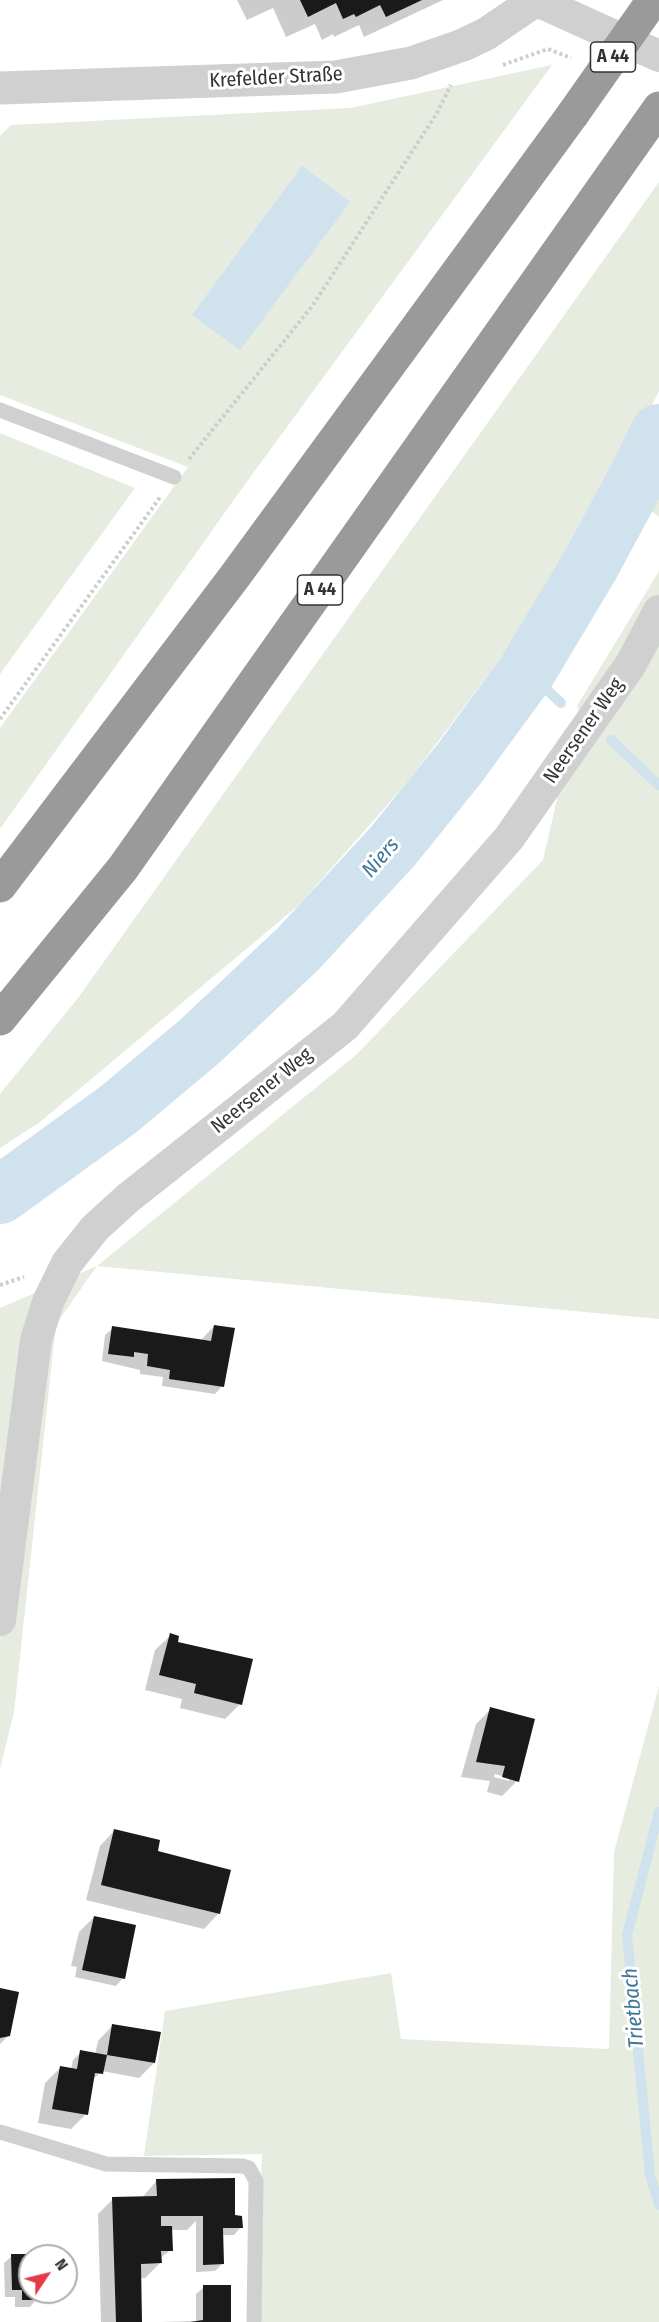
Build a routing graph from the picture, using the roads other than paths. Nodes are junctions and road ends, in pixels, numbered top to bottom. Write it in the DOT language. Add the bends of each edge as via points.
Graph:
graph roads {
  1 [pos="535,0"];
  2 [pos="653,0"];
  3 [pos="659,56"];
  4 [pos="0,88"];
  5 [pos="659,108"];
  6 [pos="0,410"];
  7 [pos="174,477"];
  8 [pos="659,611"];
  9 [pos="0,886"];
  10 [pos="0,1019"];
  11 [pos="0,1620"];
  12 [pos="0,2132"];
  13 [pos="254,2322"];
  1 -- 3 [label="street"];
  1 -- 4 [label="street, Krefelder Straße" via="463,45 411,63 336,77"];
  2 -- 9 [label="highway, A 44, bridge" via="235,576"];
  5 -- 10 [label="highway, A 44" via="123,868"];
  6 -- 7 [label="lane"];
  8 -- 11 [label="street, Neersener Weg" via="631,664 508,838 345,1026 128,1198 95,1228 67,1263 48,1302 36,1340"];
  12 -- 13 [label="lane" via="106,2164 249,2168 256,2181"];
}
